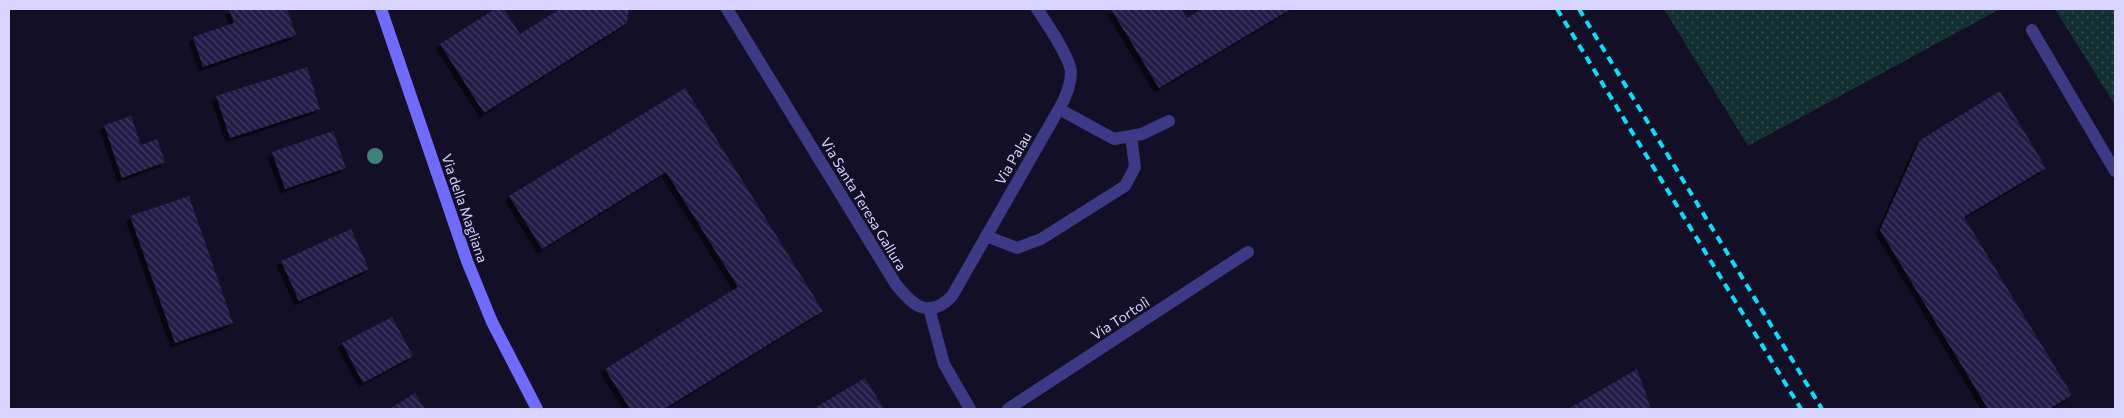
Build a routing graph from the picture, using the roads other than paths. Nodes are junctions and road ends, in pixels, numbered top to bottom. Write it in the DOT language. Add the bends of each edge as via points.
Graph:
graph roads {
  1 [pos="382,9"];
  2 [pos="727,9"];
  3 [pos="1037,9"];
  4 [pos="2032,30"];
  5 [pos="1059,109"];
  6 [pos="1168,121"];
  7 [pos="1131,136"];
  8 [pos="2115,170"];
  9 [pos="986,236"];
  10 [pos="1248,252"];
  11 [pos="929,308"];
  12 [pos="537,409"];
  13 [pos="970,409"];
  14 [pos="1008,409"];
  1 -- 12 [label="main road, Via della Magliana" via="466,261 492,322"];
  2 -- 11 [label="street, Via Santa Teresa Gallura" via="895,283 913,303"];
  3 -- 5 [label="street, Via Palau" via="1071,69 1070,87"];
  4 -- 8 [label="street"];
  5 -- 7 [label="street" via="1114,139"];
  5 -- 9 [label="street, Via Palau"];
  6 -- 7 [label="street"];
  7 -- 9 [label="street" via="1135,167 1125,186 1040,239 1016,248"];
  9 -- 11 [label="street, Via Palau" via="952,296 937,307"];
  10 -- 14 [label="street, Via Tortolì"];
  11 -- 13 [label="street" via="944,364"];
}
